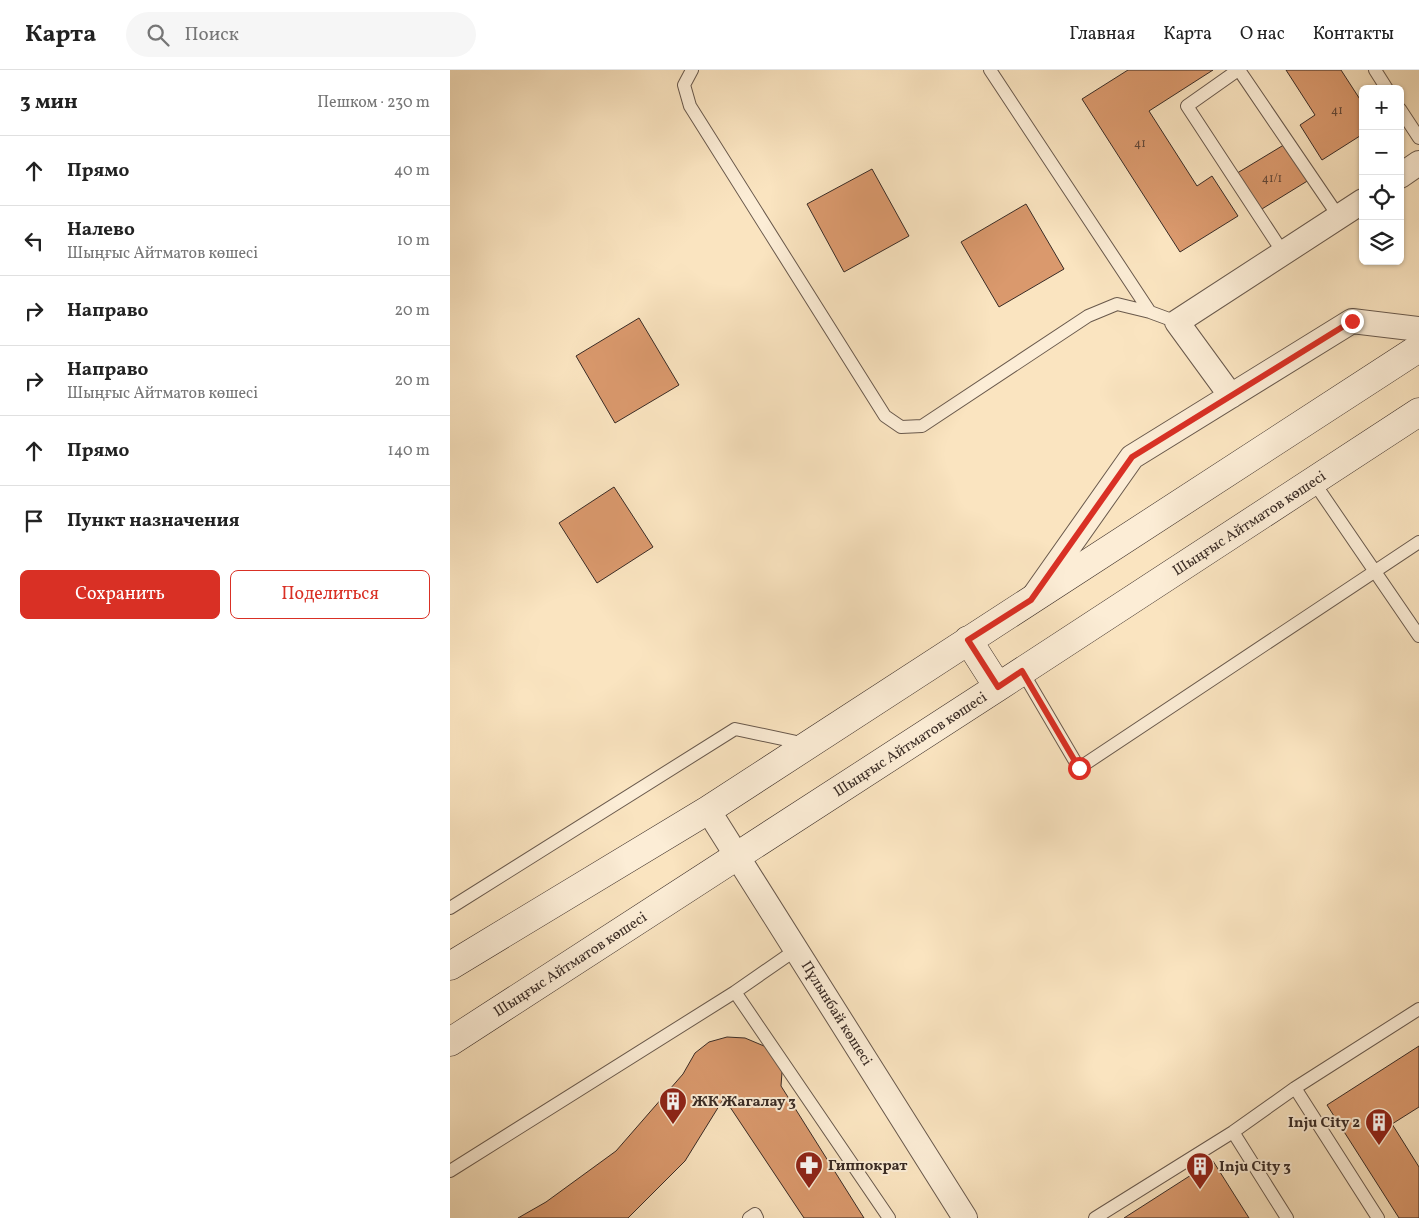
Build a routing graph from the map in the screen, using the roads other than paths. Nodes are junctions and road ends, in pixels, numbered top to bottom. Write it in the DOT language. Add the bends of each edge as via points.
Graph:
graph roads {
  1 [pos="692,70"];
  2 [pos="990,70"];
  3 [pos="1238,70"];
  4 [pos="1375,70"];
  5 [pos="1384,85"];
  6 [pos="1404,115"];
  7 [pos="1419,138"];
  8 [pos="1419,163"];
  9 [pos="1401,175"];
  10 [pos="1359,205"];
  11 [pos="1340,217"];
  12 [pos="1284,254"];
  13 [pos="1150,312"];
  14 [pos="1177,322"];
  15 [pos="1419,329"];
  16 [pos="1419,348"];
  17 [pos="1419,391"];
  18 [pos="1231,396"];
  19 [pos="1419,412"];
  20 [pos="1372,442"];
  21 [pos="1313,480"];
  22 [pos="1419,542"];
  23 [pos="1374,572"];
  24 [pos="1031,600"];
  25 [pos="1419,636"];
  26 [pos="968,640"];
  27 [pos="1022,671"];
  28 [pos="998,687"];
  29 [pos="809,744"];
  30 [pos="708,810"];
  31 [pos="737,856"];
  32 [pos="450,908"];
  33 [pos="797,949"];
  34 [pos="450,966"];
  35 [pos="735,992"];
  36 [pos="1419,1009"];
  37 [pos="450,1042"];
  38 [pos="1295,1088"];
  39 [pos="1233,1132"];
  40 [pos="450,1171"];
  41 [pos="749,1218"];
  42 [pos="757,1218"];
  43 [pos="889,1218"];
  44 [pos="965,1218"];
  45 [pos="1095,1218"];
  46 [pos="1287,1218"];
  47 [pos="1378,1218"];
  1 -- 13 [label="lane" via="684,85 690,106 885,416 901,427 922,426 1088,316 1118,304"];
  2 -- 13 [label="lane"];
  3 -- 11 [label="lane"];
  3 -- 12 [label="lane" via="1187,106"];
  4 -- 5 [label="lane"];
  6 -- 7 [label="lane"];
  8 -- 9 [label="street"];
  10 -- 11 [label="street"];
  11 -- 12 [label="street"];
  12 -- 14 [label="street"];
  13 -- 14 [label="lane"];
  14 -- 18 [label="street"];
  15 -- 18 [label="street" via="1352,321"];
  16 -- 24 [label="main road"];
  17 -- 20 [label="main road"];
  18 -- 24 [label="street" via="1132,457"];
  19 -- 20 [label="main road, Шыңғыс Айтматов көшесі"];
  20 -- 21 [label="main road, Шыңғыс Айтматов көшесі"];
  21 -- 23 [label="lane"];
  21 -- 27 [label="main road, Шыңғыс Айтматов көшесі"];
  22 -- 23 [label="lane"];
  23 -- 25 [label="lane"];
  23 -- 27 [label="lane" via="1079,768"];
  24 -- 26 [label="main road"];
  26 -- 28 [label="main road"];
  26 -- 29 [label="main road"];
  27 -- 28 [label="main road, Шыңғыс Айтматов көшесі"];
  28 -- 31 [label="main road, Шыңғыс Айтматов көшесі"];
  29 -- 30 [label="main road"];
  29 -- 32 [label="lane" via="735,730"];
  30 -- 31 [label="street, Пұлынбай көшесі"];
  30 -- 34 [label="main road"];
  31 -- 33 [label="street, Пұлынбай көшесі"];
  31 -- 37 [label="main road, Шыңғыс Айтматов көшесі"];
  33 -- 35 [label="lane"];
  33 -- 44 [label="street, Пұлынбай көшесі"];
  35 -- 40 [label="lane"];
  35 -- 43 [label="lane"];
  36 -- 38 [label="lane"];
  38 -- 39 [label="lane"];
  38 -- 47 [label="lane"];
  39 -- 45 [label="lane"];
  39 -- 46 [label="lane"];
  41 -- 42 [label="lane" via="755,1214"];
}
